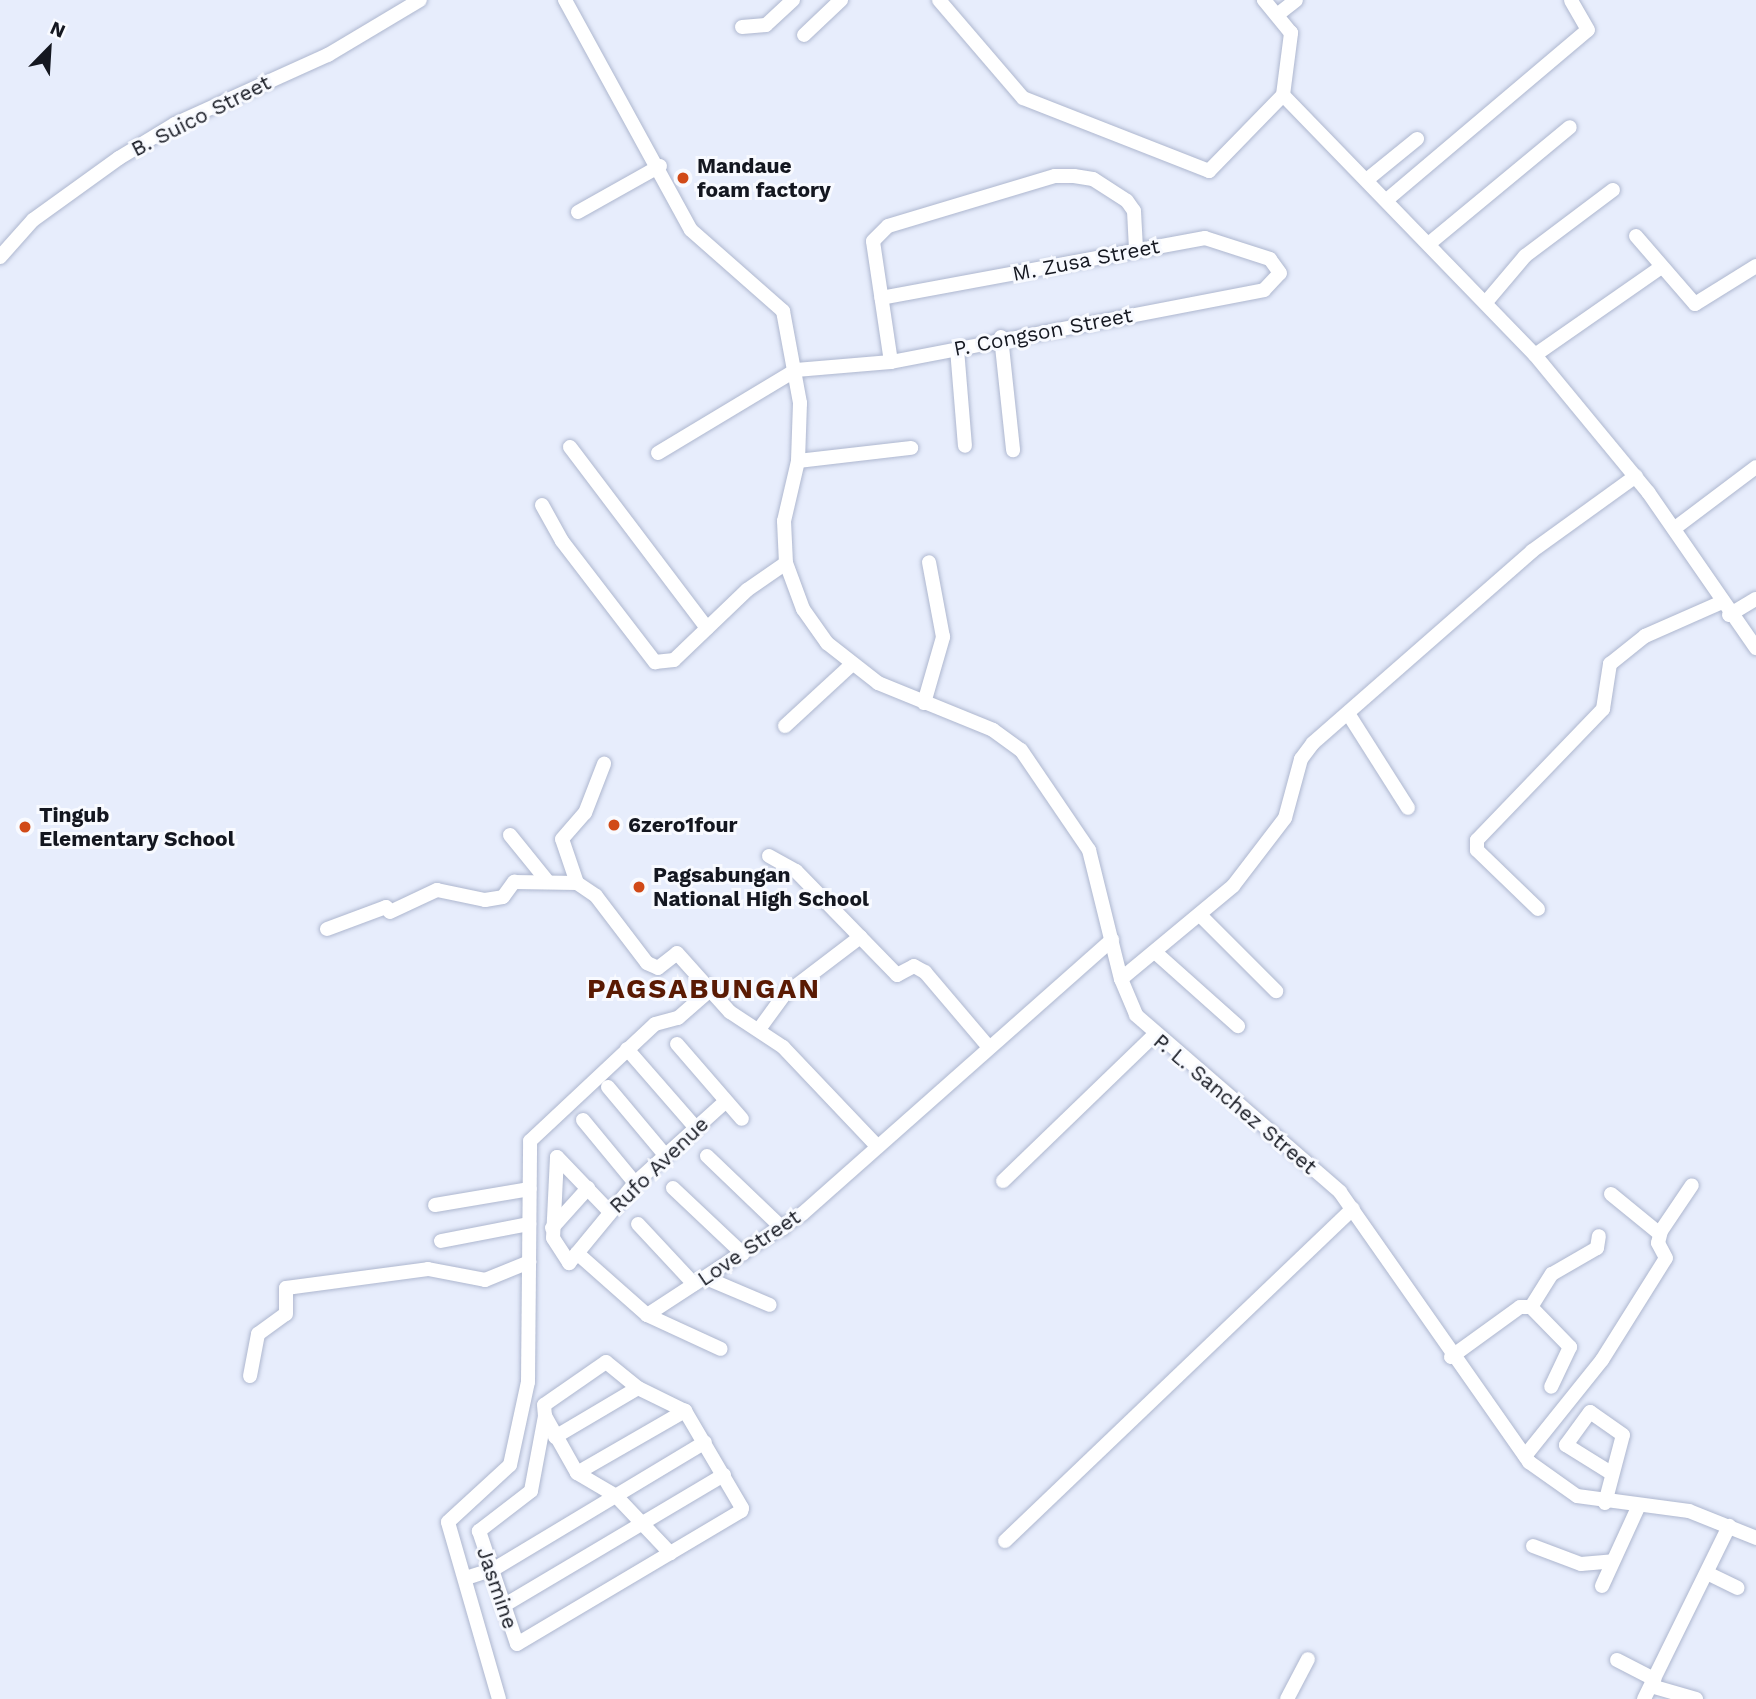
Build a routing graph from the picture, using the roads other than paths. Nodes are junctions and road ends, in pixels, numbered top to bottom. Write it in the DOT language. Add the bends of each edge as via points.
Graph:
graph roads {
  1 [pos="420,0"];
  2 [pos="565,0"];
  3 [pos="793,0"];
  4 [pos="841,0"];
  5 [pos="939,0"];
  6 [pos="1264,0"];
  7 [pos="1296,0"];
  8 [pos="1572,0"];
  9 [pos="1278,15"];
  10 [pos="742,27"];
  11 [pos="803,35"];
  12 [pos="1283,95"];
  13 [pos="1570,127"];
  14 [pos="1416,139"];
  15 [pos="660,166"];
  16 [pos="1369,178"];
  17 [pos="1613,190"];
  18 [pos="1390,198"];
  19 [pos="578,212"];
  20 [pos="1636,236"];
  21 [pos="1431,242"];
  22 [pos="1136,250"];
  23 [pos="0,257"];
  24 [pos="1756,266"];
  25 [pos="1661,267"];
  26 [pos="1280,273"];
  27 [pos="881,298"];
  28 [pos="1487,301"];
  29 [pos="1001,337"];
  30 [pos="957,349"];
  31 [pos="1535,355"];
  32 [pos="891,362"];
  33 [pos="796,370"];
  34 [pos="965,446"];
  35 [pos="570,447"];
  36 [pos="911,448"];
  37 [pos="1013,450"];
  38 [pos="658,453"];
  39 [pos="798,461"];
  40 [pos="1756,467"];
  41 [pos="1636,476"];
  42 [pos="542,505"];
  43 [pos="1675,528"];
  44 [pos="929,562"];
  45 [pos="786,563"];
  46 [pos="1756,599"];
  47 [pos="1722,602"];
  48 [pos="1729,615"];
  49 [pos="707,628"];
  50 [pos="1756,648"];
  51 [pos="850,666"];
  52 [pos="924,703"];
  53 [pos="1349,715"];
  54 [pos="785,726"];
  55 [pos="604,764"];
  56 [pos="1408,808"];
  57 [pos="510,835"];
  58 [pos="769,856"];
  59 [pos="548,882"];
  60 [pos="577,883"];
  61 [pos="1538,909"];
  62 [pos="1202,917"];
  63 [pos="327,929"];
  64 [pos="860,937"];
  65 [pos="1112,940"];
  66 [pos="1156,953"];
  67 [pos="1121,979"];
  68 [pos="710,990"];
  69 [pos="1276,991"];
  70 [pos="1238,1026"];
  71 [pos="760,1028"];
  72 [pos="1153,1036"];
  73 [pos="677,1044"];
  74 [pos="987,1045"];
  75 [pos="627,1049"];
  76 [pos="608,1087"];
  77 [pos="725,1102"];
  78 [pos="741,1119"];
  79 [pos="583,1120"];
  80 [pos="695,1127"];
  81 [pos="876,1145"];
  82 [pos="665,1155"];
  83 [pos="707,1156"];
  84 [pos="1003,1181"];
  85 [pos="635,1183"];
  86 [pos="1692,1185"];
  87 [pos="588,1188"];
  88 [pos="673,1188"];
  89 [pos="530,1189"];
  90 [pos="1611,1194"];
  91 [pos="435,1205"];
  92 [pos="1353,1209"];
  93 [pos="609,1211"];
  94 [pos="529,1224"];
  95 [pos="638,1224"];
  96 [pos="552,1228"];
  97 [pos="783,1229"];
  98 [pos="1660,1234"];
  99 [pos="1599,1236"];
  100 [pos="441,1241"];
  101 [pos="743,1254"];
  102 [pos="573,1258"];
  103 [pos="528,1262"];
  104 [pos="700,1281"];
  105 [pos="770,1305"];
  106 [pos="1531,1307"];
  107 [pos="647,1315"];
  108 [pos="721,1349"];
  109 [pos="1451,1357"];
  110 [pos="250,1376"];
  111 [pos="1551,1387"];
  112 [pos="638,1388"];
  113 [pos="544,1410"];
  114 [pos="685,1411"];
  115 [pos="555,1437"];
  116 [pos="705,1442"];
  117 [pos="1525,1457"];
  118 [pos="577,1473"];
  119 [pos="1611,1474"];
  120 [pos="724,1475"];
  121 [pos="616,1496"];
  122 [pos="1605,1503"];
  123 [pos="1639,1505"];
  124 [pos="644,1522"];
  125 [pos="1729,1527"];
  126 [pos="1756,1538"];
  127 [pos="1005,1541"];
  128 [pos="1533,1546"];
  129 [pos="670,1553"];
  130 [pos="1613,1561"];
  131 [pos="492,1570"];
  132 [pos="1707,1573"];
  133 [pos="467,1584"];
  134 [pos="1602,1586"];
  135 [pos="1738,1588"];
  136 [pos="503,1606"];
  137 [pos="1308,1659"];
  138 [pos="1617,1660"];
  139 [pos="1650,1688"];
  140 [pos="499,1699"];
  141 [pos="1287,1699"];
  142 [pos="1696,1699"];
  1 -- 23 [label="street, B. Suico Street" via="328,55 175,124 119,158 33,220"];
  2 -- 15 [label="street, P. L. Sanchez Street"];
  3 -- 10 [label="street" via="766,25"];
  4 -- 11 [label="street"];
  5 -- 12 [label="street" via="1023,98 1209,171"];
  6 -- 9 [label="street"];
  7 -- 9 [label="street"];
  8 -- 18 [label="street" via="1588,30"];
  9 -- 12 [label="street" via="1291,33"];
  12 -- 16 [label="street"];
  13 -- 21 [label="street"];
  14 -- 16 [label="street"];
  15 -- 19 [label="street"];
  15 -- 33 [label="street, P. L. Sanchez Street" via="698,239 776,300"];
  16 -- 18 [label="street"];
  17 -- 28 [label="street" via="1525,256"];
  18 -- 21 [label="street"];
  20 -- 25 [label="street"];
  21 -- 28 [label="street"];
  22 -- 26 [label="street, M. Zusa Street" via="1205,238 1270,259"];
  22 -- 27 [label="street, M. Zusa Street"];
  22 -- 27 [label="street" via="1135,211 1127,201 1093,179 1055,176 888,226 873,241"];
  24 -- 25 [label="street" via="1702,304 1686,299"];
  25 -- 31 [label="street"];
  26 -- 29 [label="street, P. Congson Street" via="1264,290"];
  27 -- 32 [label="street"];
  28 -- 31 [label="street"];
  29 -- 30 [label="street, P. Congson Street"];
  29 -- 37 [label="street"];
  30 -- 32 [label="street, P. Congson Street"];
  30 -- 34 [label="street"];
  31 -- 41 [label="street"];
  32 -- 33 [label="street, P. Congson Street"];
  33 -- 38 [label="street"];
  33 -- 39 [label="street, P. L. Sanchez Street"];
  35 -- 49 [label="street"];
  36 -- 39 [label="street"];
  39 -- 45 [label="street, P. L. Sanchez Street" via="784,521"];
  40 -- 43 [label="street"];
  41 -- 43 [label="street"];
  41 -- 53 [label="street" via="1532,551"];
  42 -- 49 [label="street" via="562,541 655,662 674,660"];
  43 -- 47 [label="street"];
  44 -- 52 [label="street" via="943,637"];
  45 -- 49 [label="street"];
  45 -- 51 [label="street, P. L. Sanchez Street" via="803,609"];
  46 -- 48 [label="street"];
  47 -- 48 [label="street"];
  47 -- 61 [label="street" via="1645,636 1610,664 1603,709 1477,840 1477,850"];
  48 -- 50 [label="street"];
  51 -- 52 [label="street, P. L. Sanchez Street"];
  51 -- 54 [label="street"];
  52 -- 65 [label="street, P. L. Sanchez Street" via="993,730 1026,757 1089,850"];
  53 -- 56 [label="street"];
  53 -- 62 [label="street" via="1301,759 1285,818"];
  55 -- 60 [label="street" via="585,813 562,838"];
  57 -- 59 [label="street"];
  58 -- 64 [label="street" via="796,872"];
  59 -- 60 [label="street"];
  59 -- 63 [label="street" via="514,882 497,900 437,890 390,912 386,907"];
  60 -- 68 [label="street" via="596,896 647,963 658,968 677,953"];
  62 -- 66 [label="street"];
  62 -- 69 [label="street"];
  64 -- 71 [label="street" via="784,995"];
  64 -- 74 [label="street" via="899,976 914,966 925,972"];
  65 -- 67 [label="street, P. L. Sanchez Street"];
  65 -- 74 [label="street, Love Street"];
  66 -- 67 [label="street"];
  66 -- 70 [label="street"];
  67 -- 72 [label="street, P. L. Sanchez Street"];
  68 -- 71 [label="street"];
  68 -- 75 [label="street"];
  71 -- 81 [label="street"];
  72 -- 84 [label="street"];
  72 -- 92 [label="street, P. L. Sanchez Street" via="1301,1157"];
  73 -- 77 [label="street"];
  74 -- 81 [label="street, Love Street"];
  75 -- 80 [label="street"];
  75 -- 89 [label="street" via="532,1136"];
  76 -- 82 [label="street"];
  77 -- 78 [label="street"];
  77 -- 80 [label="street, Rufo Avenue"];
  79 -- 85 [label="street"];
  80 -- 82 [label="street, Rufo Avenue"];
  81 -- 97 [label="street, Love Street"];
  82 -- 85 [label="street, Rufo Avenue"];
  83 -- 97 [label="street"];
  85 -- 93 [label="street, Rufo Avenue"];
  86 -- 98 [label="street"];
  87 -- 93 [label="street"];
  87 -- 96 [label="street"];
  87 -- 96 [label="street" via="559,1157"];
  88 -- 101 [label="street"];
  89 -- 91 [label="street"];
  89 -- 94 [label="street"];
  90 -- 98 [label="street"];
  92 -- 109 [label="street, P. L. Sanchez Street"];
  92 -- 127 [label="street"];
  93 -- 102 [label="street, Rufo Avenue"];
  94 -- 100 [label="street"];
  94 -- 103 [label="street"];
  95 -- 104 [label="street"];
  96 -- 102 [label="street"];
  97 -- 101 [label="street, Love Street"];
  98 -- 117 [label="street" via="1666,1258 1602,1360"];
  99 -- 106 [label="street" via="1597,1248 1552,1274"];
  101 -- 104 [label="street, Love Street"];
  102 -- 107 [label="street"];
  103 -- 110 [label="street" via="485,1280 428,1269 286,1289 286,1314 258,1334"];
  103 -- 133 [label="street" via="528,1382 510,1465 448,1522"];
  104 -- 105 [label="street"];
  104 -- 107 [label="street, Love Street"];
  106 -- 109 [label="street" via="1520,1307"];
  106 -- 111 [label="street" via="1570,1347"];
  107 -- 108 [label="street"];
  109 -- 117 [label="street, P. L. Sanchez Street"];
  112 -- 113 [label="street" via="606,1362"];
  112 -- 114 [label="street"];
  112 -- 115 [label="street"];
  113 -- 115 [label="street"];
  113 -- 131 [label="street, Jasmine" via="531,1492 479,1531"];
  114 -- 116 [label="street"];
  114 -- 118 [label="street"];
  115 -- 118 [label="street"];
  116 -- 120 [label="street"];
  116 -- 121 [label="street"];
  117 -- 122 [label="street, P. L. Sanchez Street" via="1565,1491"];
  118 -- 121 [label="street"];
  119 -- 119 [label="street" via="1566,1445 1591,1412 1623,1435"];
  119 -- 122 [label="street"];
  120 -- 124 [label="street"];
  120 -- 129 [label="street" via="741,1511"];
  121 -- 124 [label="street"];
  121 -- 131 [label="street"];
  122 -- 123 [label="street, P. L. Sanchez Street"];
  123 -- 125 [label="street, P. L. Sanchez Street" via="1689,1511"];
  123 -- 130 [label="street"];
  124 -- 129 [label="street"];
  124 -- 136 [label="street"];
  125 -- 126 [label="street, P. L. Sanchez Street"];
  125 -- 132 [label="street"];
  128 -- 130 [label="street" via="1581,1564"];
  129 -- 136 [label="street, Jasmine" via="517,1644"];
  130 -- 134 [label="street"];
  131 -- 133 [label="street"];
  131 -- 136 [label="street, Jasmine"];
  132 -- 135 [label="street"];
  132 -- 139 [label="street"];
  133 -- 140 [label="street"];
  137 -- 141 [label="street"];
  138 -- 139 [label="street"];
  139 -- 142 [label="street"];
}
